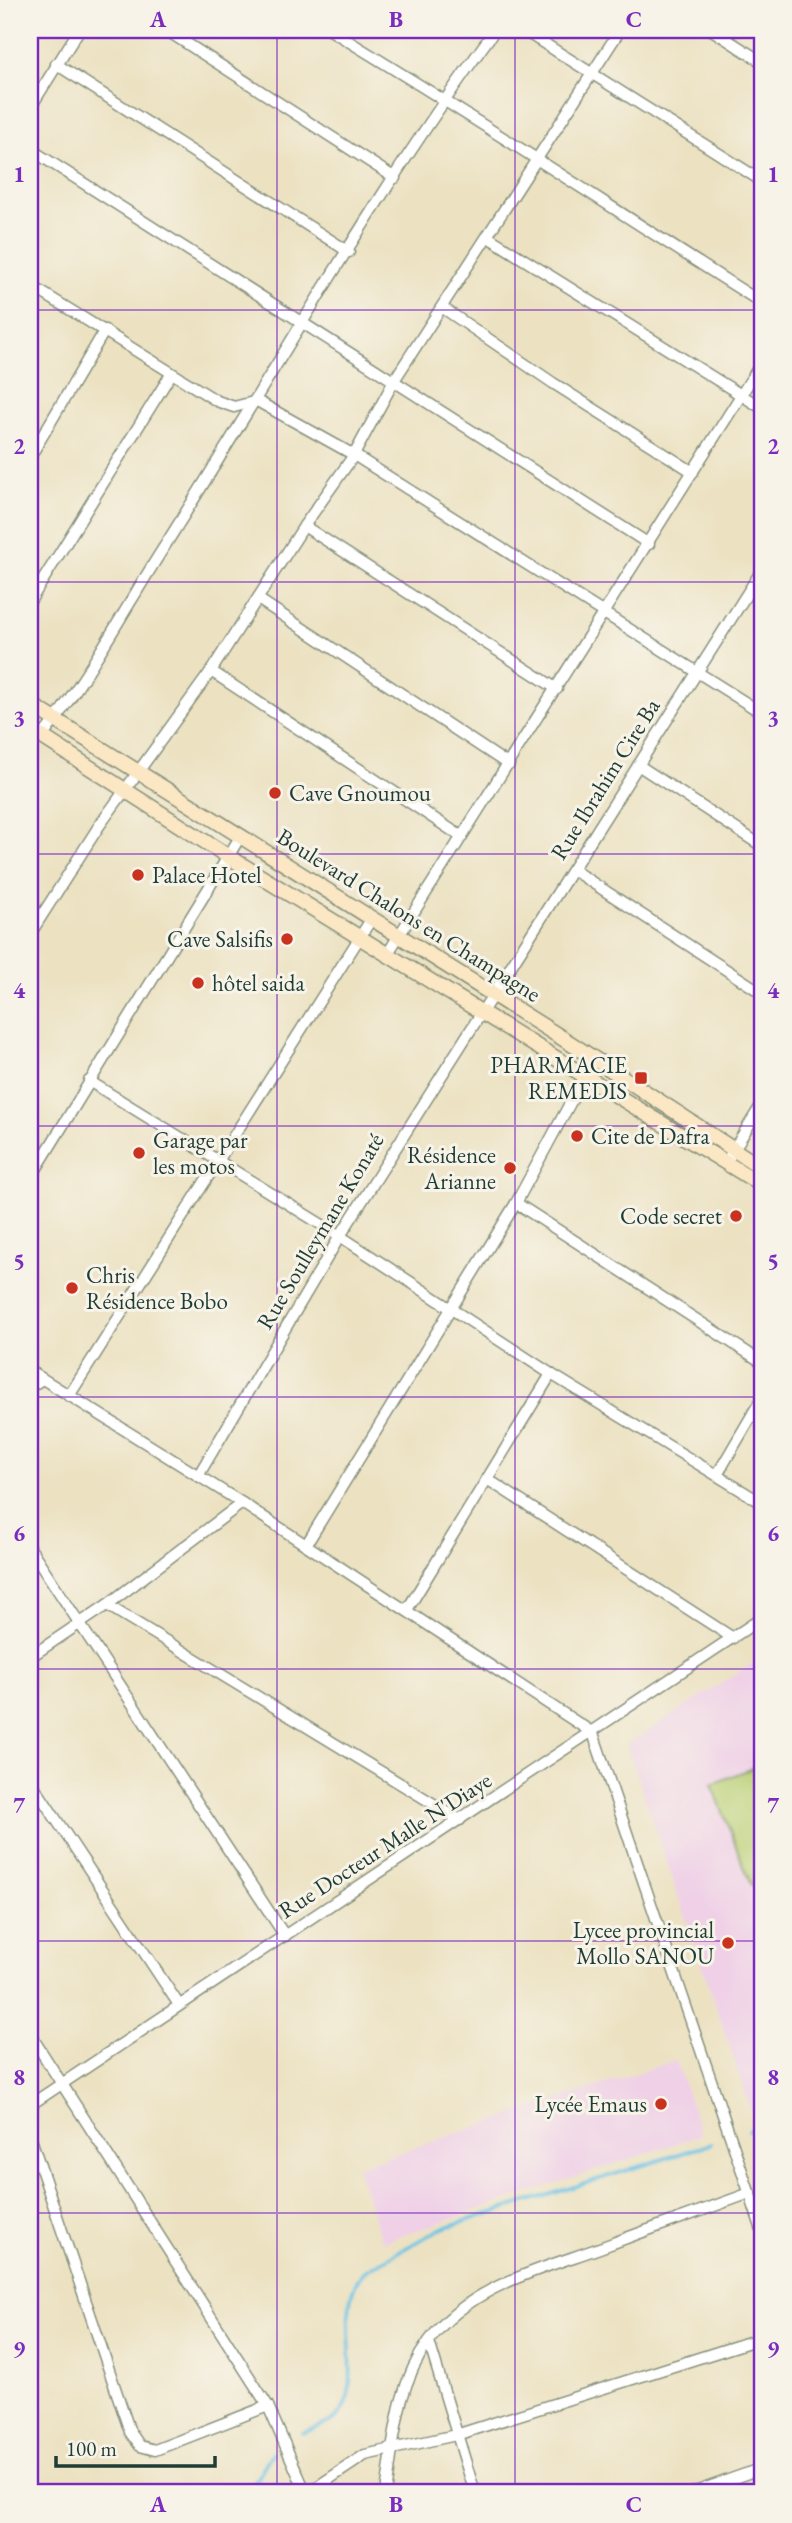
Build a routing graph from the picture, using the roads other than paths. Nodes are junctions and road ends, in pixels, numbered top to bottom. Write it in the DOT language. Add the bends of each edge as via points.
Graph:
graph roads {
  1 [pos="79,30"];
  2 [pos="166,30"];
  3 [pos="331,30"];
  4 [pos="495,30"];
  5 [pos="523,30"];
  6 [pos="620,30"];
  7 [pos="712,30"];
  8 [pos="762,62"];
  9 [pos="56,64"];
  10 [pos="593,73"];
  11 [pos="444,99"];
  12 [pos="30,108"];
  13 [pos="30,149"];
  14 [pos="535,160"];
  15 [pos="395,178"];
  16 [pos="762,181"];
  17 [pos="488,237"];
  18 [pos="349,251"];
  19 [pos="30,285"];
  20 [pos="762,303"];
  21 [pos="443,308"];
  22 [pos="302,320"];
  23 [pos="105,330"];
  24 [pos="762,362"];
  25 [pos="172,374"];
  26 [pos="395,379"];
  27 [pos="741,395"];
  28 [pos="257,401"];
  29 [pos="762,408"];
  30 [pos="354,455"];
  31 [pos="30,457"];
  32 [pos="693,472"];
  33 [pos="304,526"];
  34 [pos="649,544"];
  35 [pos="762,570"];
  36 [pos="750,589"];
  37 [pos="762,597"];
  38 [pos="258,599"];
  39 [pos="30,601"];
  40 [pos="606,614"];
  41 [pos="211,671"];
  42 [pos="698,671"];
  43 [pos="557,689"];
  44 [pos="30,704"];
  45 [pos="762,713"];
  46 [pos="56,719"];
  47 [pos="36,733"];
  48 [pos="509,765"];
  49 [pos="638,765"];
  50 [pos="139,772"];
  51 [pos="125,789"];
  52 [pos="240,837"];
  53 [pos="462,837"];
  54 [pos="762,846"];
  55 [pos="229,857"];
  56 [pos="573,870"];
  57 [pos="372,918"];
  58 [pos="30,934"];
  59 [pos="399,936"];
  60 [pos="360,937"];
  61 [pos="388,953"];
  62 [pos="762,993"];
  63 [pos="493,994"];
  64 [pos="482,1011"];
  65 [pos="594,1059"];
  66 [pos="584,1076"];
  67 [pos="89,1081"];
  68 [pos="762,1104"];
  69 [pos="730,1156"];
  70 [pos="218,1160"];
  71 [pos="762,1168"];
  72 [pos="30,1179"];
  73 [pos="762,1185"];
  74 [pos="516,1203"];
  75 [pos="340,1236"];
  76 [pos="450,1308"];
  77 [pos="762,1362"];
  78 [pos="30,1371"];
  79 [pos="551,1374"];
  80 [pos="42,1379"];
  81 [pos="30,1388"];
  82 [pos="69,1396"];
  83 [pos="762,1398"];
  84 [pos="717,1475"];
  85 [pos="198,1476"];
  86 [pos="486,1479"];
  87 [pos="242,1503"];
  88 [pos="762,1503"];
  89 [pos="306,1545"];
  90 [pos="30,1548"];
  91 [pos="107,1605"];
  92 [pos="407,1611"];
  93 [pos="762,1618"];
  94 [pos="80,1624"];
  95 [pos="733,1637"];
  96 [pos="30,1657"];
  97 [pos="593,1733"];
  98 [pos="30,1780"];
  99 [pos="460,1820"];
  100 [pos="285,1936"];
  101 [pos="178,2006"];
  102 [pos="30,2034"];
  103 [pos="63,2085"];
  104 [pos="30,2105"];
  105 [pos="30,2136"];
  106 [pos="750,2193"];
  107 [pos="762,2230"];
  108 [pos="762,2338"];
  109 [pos="429,2342"];
  110 [pos="268,2406"];
  111 [pos="456,2435"];
  112 [pos="393,2447"];
  113 [pos="762,2468"];
  114 [pos="307,2493"];
  115 [pos="386,2493"];
  116 [pos="475,2493"];
  117 [pos="692,2493"];
  1 -- 9 [label="street"];
  2 -- 15 [label="street"];
  3 -- 11 [label="street"];
  4 -- 11 [label="street"];
  5 -- 10 [label="street"];
  6 -- 10 [label="street"];
  7 -- 8 [label="street"];
  9 -- 12 [label="street"];
  9 -- 18 [label="street"];
  10 -- 14 [label="street"];
  10 -- 16 [label="street"];
  11 -- 14 [label="street"];
  11 -- 15 [label="street"];
  13 -- 22 [label="street"];
  14 -- 17 [label="street"];
  14 -- 20 [label="street"];
  15 -- 18 [label="street"];
  17 -- 21 [label="street"];
  17 -- 27 [label="street"];
  18 -- 22 [label="street"];
  19 -- 23 [label="street"];
  21 -- 26 [label="street"];
  21 -- 32 [label="street"];
  22 -- 26 [label="street"];
  22 -- 28 [label="street"];
  23 -- 25 [label="street"];
  23 -- 31 [label="street"];
  24 -- 27 [label="street"];
  25 -- 28 [label="street" via="234,407"];
  25 -- 39 [label="street"];
  26 -- 30 [label="street"];
  26 -- 34 [label="street"];
  27 -- 29 [label="street"];
  27 -- 32 [label="street"];
  28 -- 30 [label="street"];
  28 -- 46 [label="street"];
  30 -- 33 [label="street"];
  30 -- 40 [label="street"];
  32 -- 34 [label="street"];
  33 -- 38 [label="street"];
  33 -- 43 [label="street"];
  34 -- 40 [label="street"];
  35 -- 36 [label="street, Rue Ibrahim Cire Ba"];
  36 -- 37 [label="street"];
  36 -- 42 [label="street, Rue Ibrahim Cire Ba"];
  38 -- 41 [label="street"];
  38 -- 48 [label="street"];
  40 -- 42 [label="street"];
  40 -- 43 [label="street"];
  41 -- 50 [label="street"];
  41 -- 53 [label="street"];
  42 -- 45 [label="street"];
  42 -- 49 [label="street, Rue Ibrahim Cire Ba"];
  43 -- 48 [label="street"];
  44 -- 46 [label="main road, Boulevard Chalons en Champagne"];
  46 -- 47 [label="street"];
  46 -- 50 [label="main road, Boulevard Chalons en Champagne"];
  47 -- 51 [label="main road, Boulevard Chalons en Champagne"];
  48 -- 53 [label="street"];
  49 -- 54 [label="street"];
  49 -- 56 [label="street, Rue Ibrahim Cire Ba"];
  50 -- 51 [label="street"];
  50 -- 52 [label="main road, Boulevard Chalons en Champagne"];
  51 -- 55 [label="main road, Boulevard Chalons en Champagne"];
  51 -- 58 [label="street"];
  52 -- 55 [label="street"];
  52 -- 57 [label="main road, Boulevard Chalons en Champagne"];
  53 -- 59 [label="street"];
  55 -- 60 [label="main road, Boulevard Chalons en Champagne"];
  55 -- 67 [label="street"];
  56 -- 62 [label="street"];
  56 -- 63 [label="street, Rue Ibrahim Cire Ba"];
  57 -- 59 [label="main road, Boulevard Chalons en Champagne"];
  57 -- 60 [label="street"];
  59 -- 61 [label="street"];
  59 -- 63 [label="main road, Boulevard Chalons en Champagne"];
  60 -- 61 [label="main road, Boulevard Chalons en Champagne"];
  60 -- 70 [label="street"];
  61 -- 64 [label="main road, Boulevard Chalons en Champagne"];
  63 -- 64 [label="street, Rue Ibrahim Cire Ba"];
  63 -- 65 [label="main road, Boulevard Chalons en Champagne"];
  64 -- 66 [label="main road, Boulevard Chalons en Champagne"];
  64 -- 75 [label="street, Rue Soulleymane Konaté"];
  65 -- 66 [label="street"];
  65 -- 69 [label="main road, Boulevard Chalons en Champagne"];
  66 -- 69 [label="main road, Boulevard Chalons en Champagne"];
  66 -- 74 [label="street"];
  67 -- 70 [label="street"];
  67 -- 72 [label="street"];
  68 -- 69 [label="street"];
  69 -- 71 [label="main road, Boulevard Chalons en Champagne"];
  69 -- 73 [label="main road, Boulevard Chalons en Champagne"];
  70 -- 75 [label="street"];
  70 -- 82 [label="street"];
  74 -- 76 [label="street"];
  74 -- 77 [label="street"];
  75 -- 76 [label="street"];
  75 -- 85 [label="street, Rue Soulleymane Konaté"];
  76 -- 79 [label="street"];
  76 -- 89 [label="street"];
  78 -- 80 [label="street"];
  79 -- 84 [label="street"];
  79 -- 86 [label="street"];
  80 -- 81 [label="street"];
  80 -- 82 [label="street"];
  82 -- 85 [label="street"];
  83 -- 84 [label="street"];
  84 -- 88 [label="street"];
  85 -- 87 [label="street"];
  86 -- 92 [label="street"];
  86 -- 95 [label="street"];
  87 -- 89 [label="street"];
  87 -- 91 [label="street"];
  89 -- 92 [label="street"];
  90 -- 94 [label="street"];
  91 -- 94 [label="street"];
  91 -- 99 [label="street"];
  92 -- 97 [label="street"];
  93 -- 95 [label="street, Rue Docteur Malle N'Diaye"];
  94 -- 96 [label="street"];
  94 -- 100 [label="street"];
  95 -- 97 [label="street, Rue Docteur Malle N'Diaye"];
  97 -- 99 [label="street, Rue Docteur Malle N'Diaye"];
  97 -- 106 [label="street"];
  98 -- 101 [label="street"];
  99 -- 100 [label="street, Rue Docteur Malle N'Diaye"];
  100 -- 101 [label="street, Rue Docteur Malle N'Diaye"];
  101 -- 103 [label="street, Rue Docteur Malle N'Diaye"];
  102 -- 103 [label="street"];
  103 -- 104 [label="street, Rue Docteur Malle N'Diaye"];
  103 -- 110 [label="street"];
  105 -- 110 [label="street" via="130,2432 140,2446 155,2449"];
  106 -- 107 [label="street"];
  106 -- 109 [label="street" via="494,2287 453,2316"];
  108 -- 111 [label="street"];
  109 -- 111 [label="street"];
  109 -- 112 [label="street" via="396,2413"];
  110 -- 114 [label="street"];
  111 -- 112 [label="street"];
  111 -- 116 [label="street"];
  112 -- 114 [label="street" via="365,2455"];
  112 -- 115 [label="street"];
  113 -- 117 [label="street"];
}
